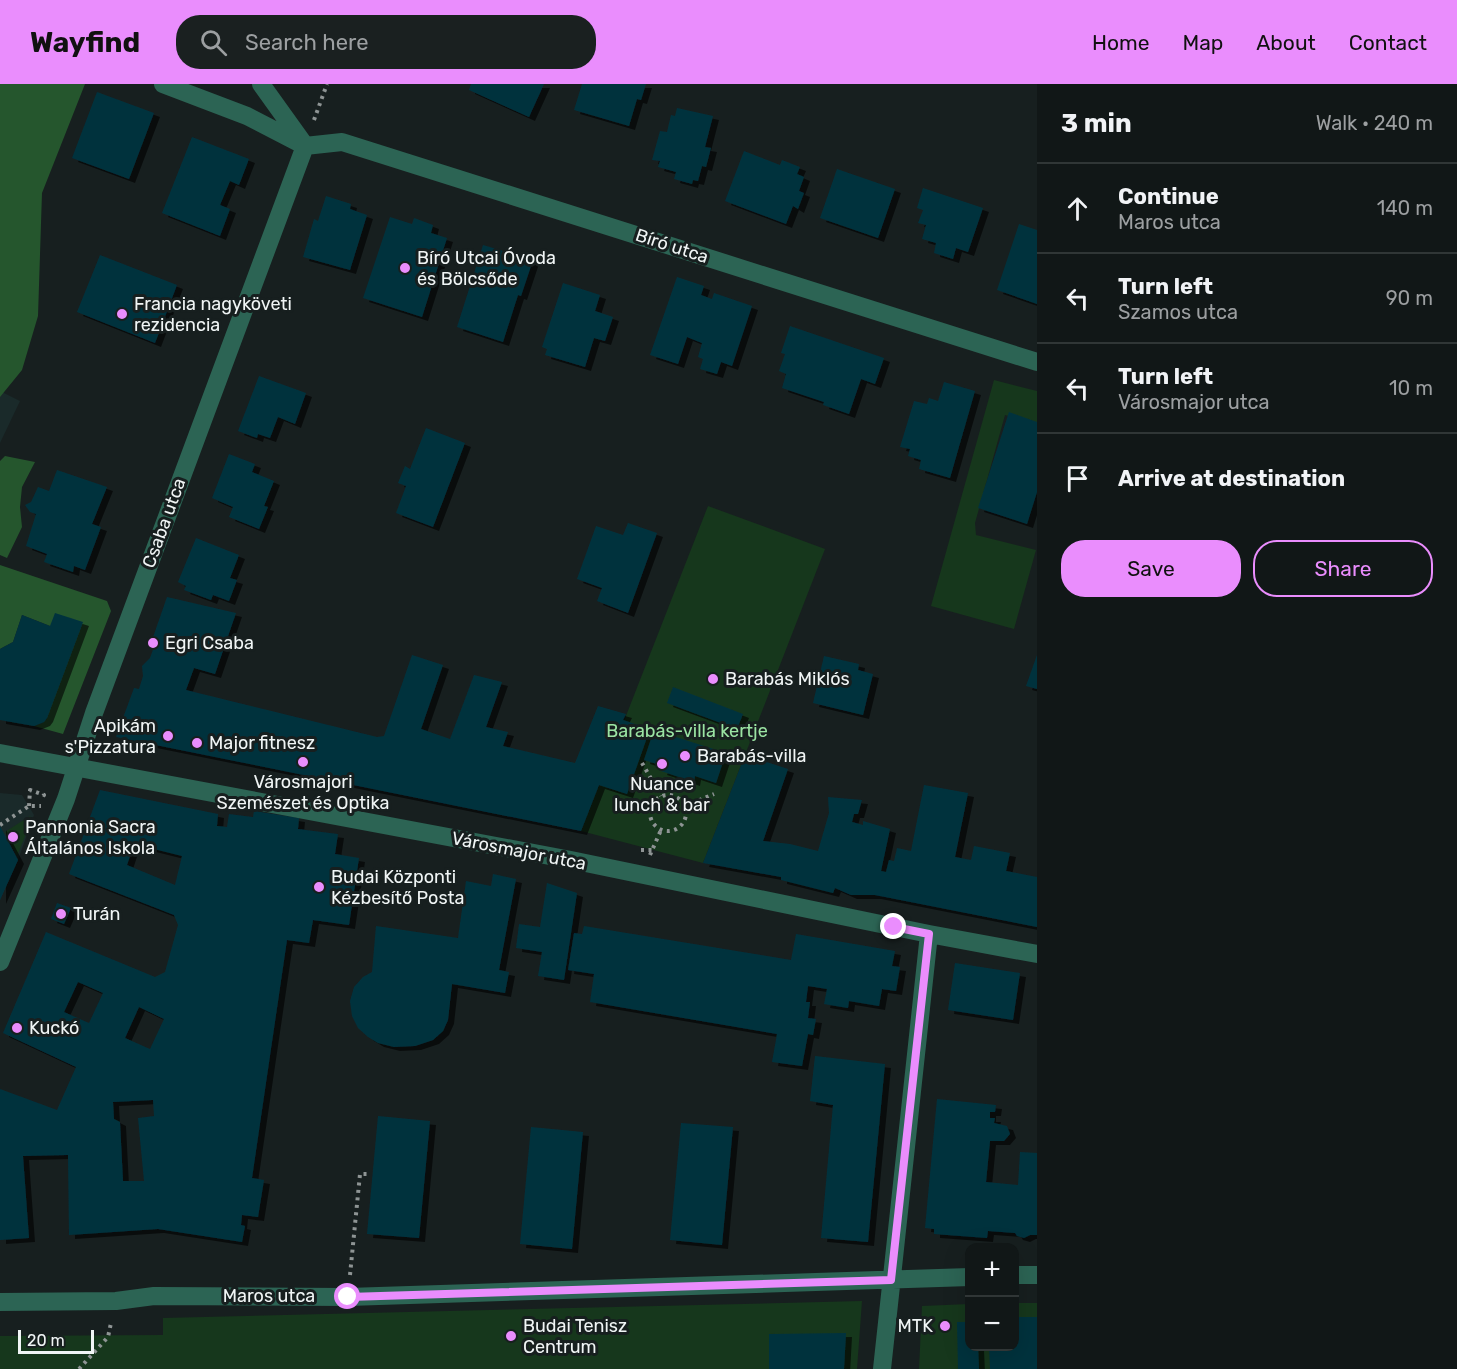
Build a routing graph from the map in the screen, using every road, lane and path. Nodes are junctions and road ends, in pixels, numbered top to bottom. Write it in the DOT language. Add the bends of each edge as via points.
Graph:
graph roads {
  1 [pos="163,84"];
  2 [pos="261,84"];
  3 [pos="327,84"];
  4 [pos="305,146"];
  5 [pos="1037,362"];
  6 [pos="0,753"];
  7 [pos="642,763"];
  8 [pos="77,766"];
  9 [pos="714,794"];
  10 [pos="661,796"];
  11 [pos="29,806"];
  12 [pos="685,806"];
  13 [pos="0,825"];
  14 [pos="661,830"];
  15 [pos="652,850"];
  16 [pos="929,934"];
  17 [pos="1037,954"];
  18 [pos="0,962"];
  19 [pos="368,1174"];
  20 [pos="1019,1275"];
  21 [pos="1037,1275"];
  22 [pos="965,1277"];
  23 [pos="891,1280"];
  24 [pos="348,1297"];
  25 [pos="0,1302"];
  26 [pos="116,1302"];
  27 [pos="79,1369"];
  28 [pos="882,1369"];
  1 -- 4 [label="street" via="247,116"];
  2 -- 4 [label="street"];
  3 -- 4 [label="path"];
  4 -- 5 [label="street, Bíró utca" via="342,142"];
  4 -- 8 [label="street, Csaba utca"];
  6 -- 8 [label="street, Városmajor utca"];
  7 -- 10 [label="path"];
  8 -- 16 [label="street, Városmajor utca" via="571,860"];
  8 -- 18 [label="street, Csaba utca"];
  9 -- 12 [label="path"];
  10 -- 12 [label="path" via="672,795"];
  10 -- 14 [label="path" via="649,813 652,823"];
  11 -- 11 [label="path" via="30,790 44,795 42,806"];
  11 -- 13 [label="path"];
  12 -- 14 [label="path" via="682,824 673,830"];
  14 -- 15 [label="path"];
  16 -- 17 [label="street, Városmajor utca"];
  16 -- 23 [label="street"];
  19 -- 24 [label="path" via="360,1174"];
  20 -- 21 [label="street"];
  22 -- 23 [label="street, Maros utca"];
  23 -- 24 [label="street, Maros utca"];
  23 -- 28 [label="street"];
  24 -- 26 [label="street, Maros utca" via="154,1296"];
  25 -- 26 [label="street, Maros utca"];
  26 -- 27 [label="path" via="108,1337"];
}
